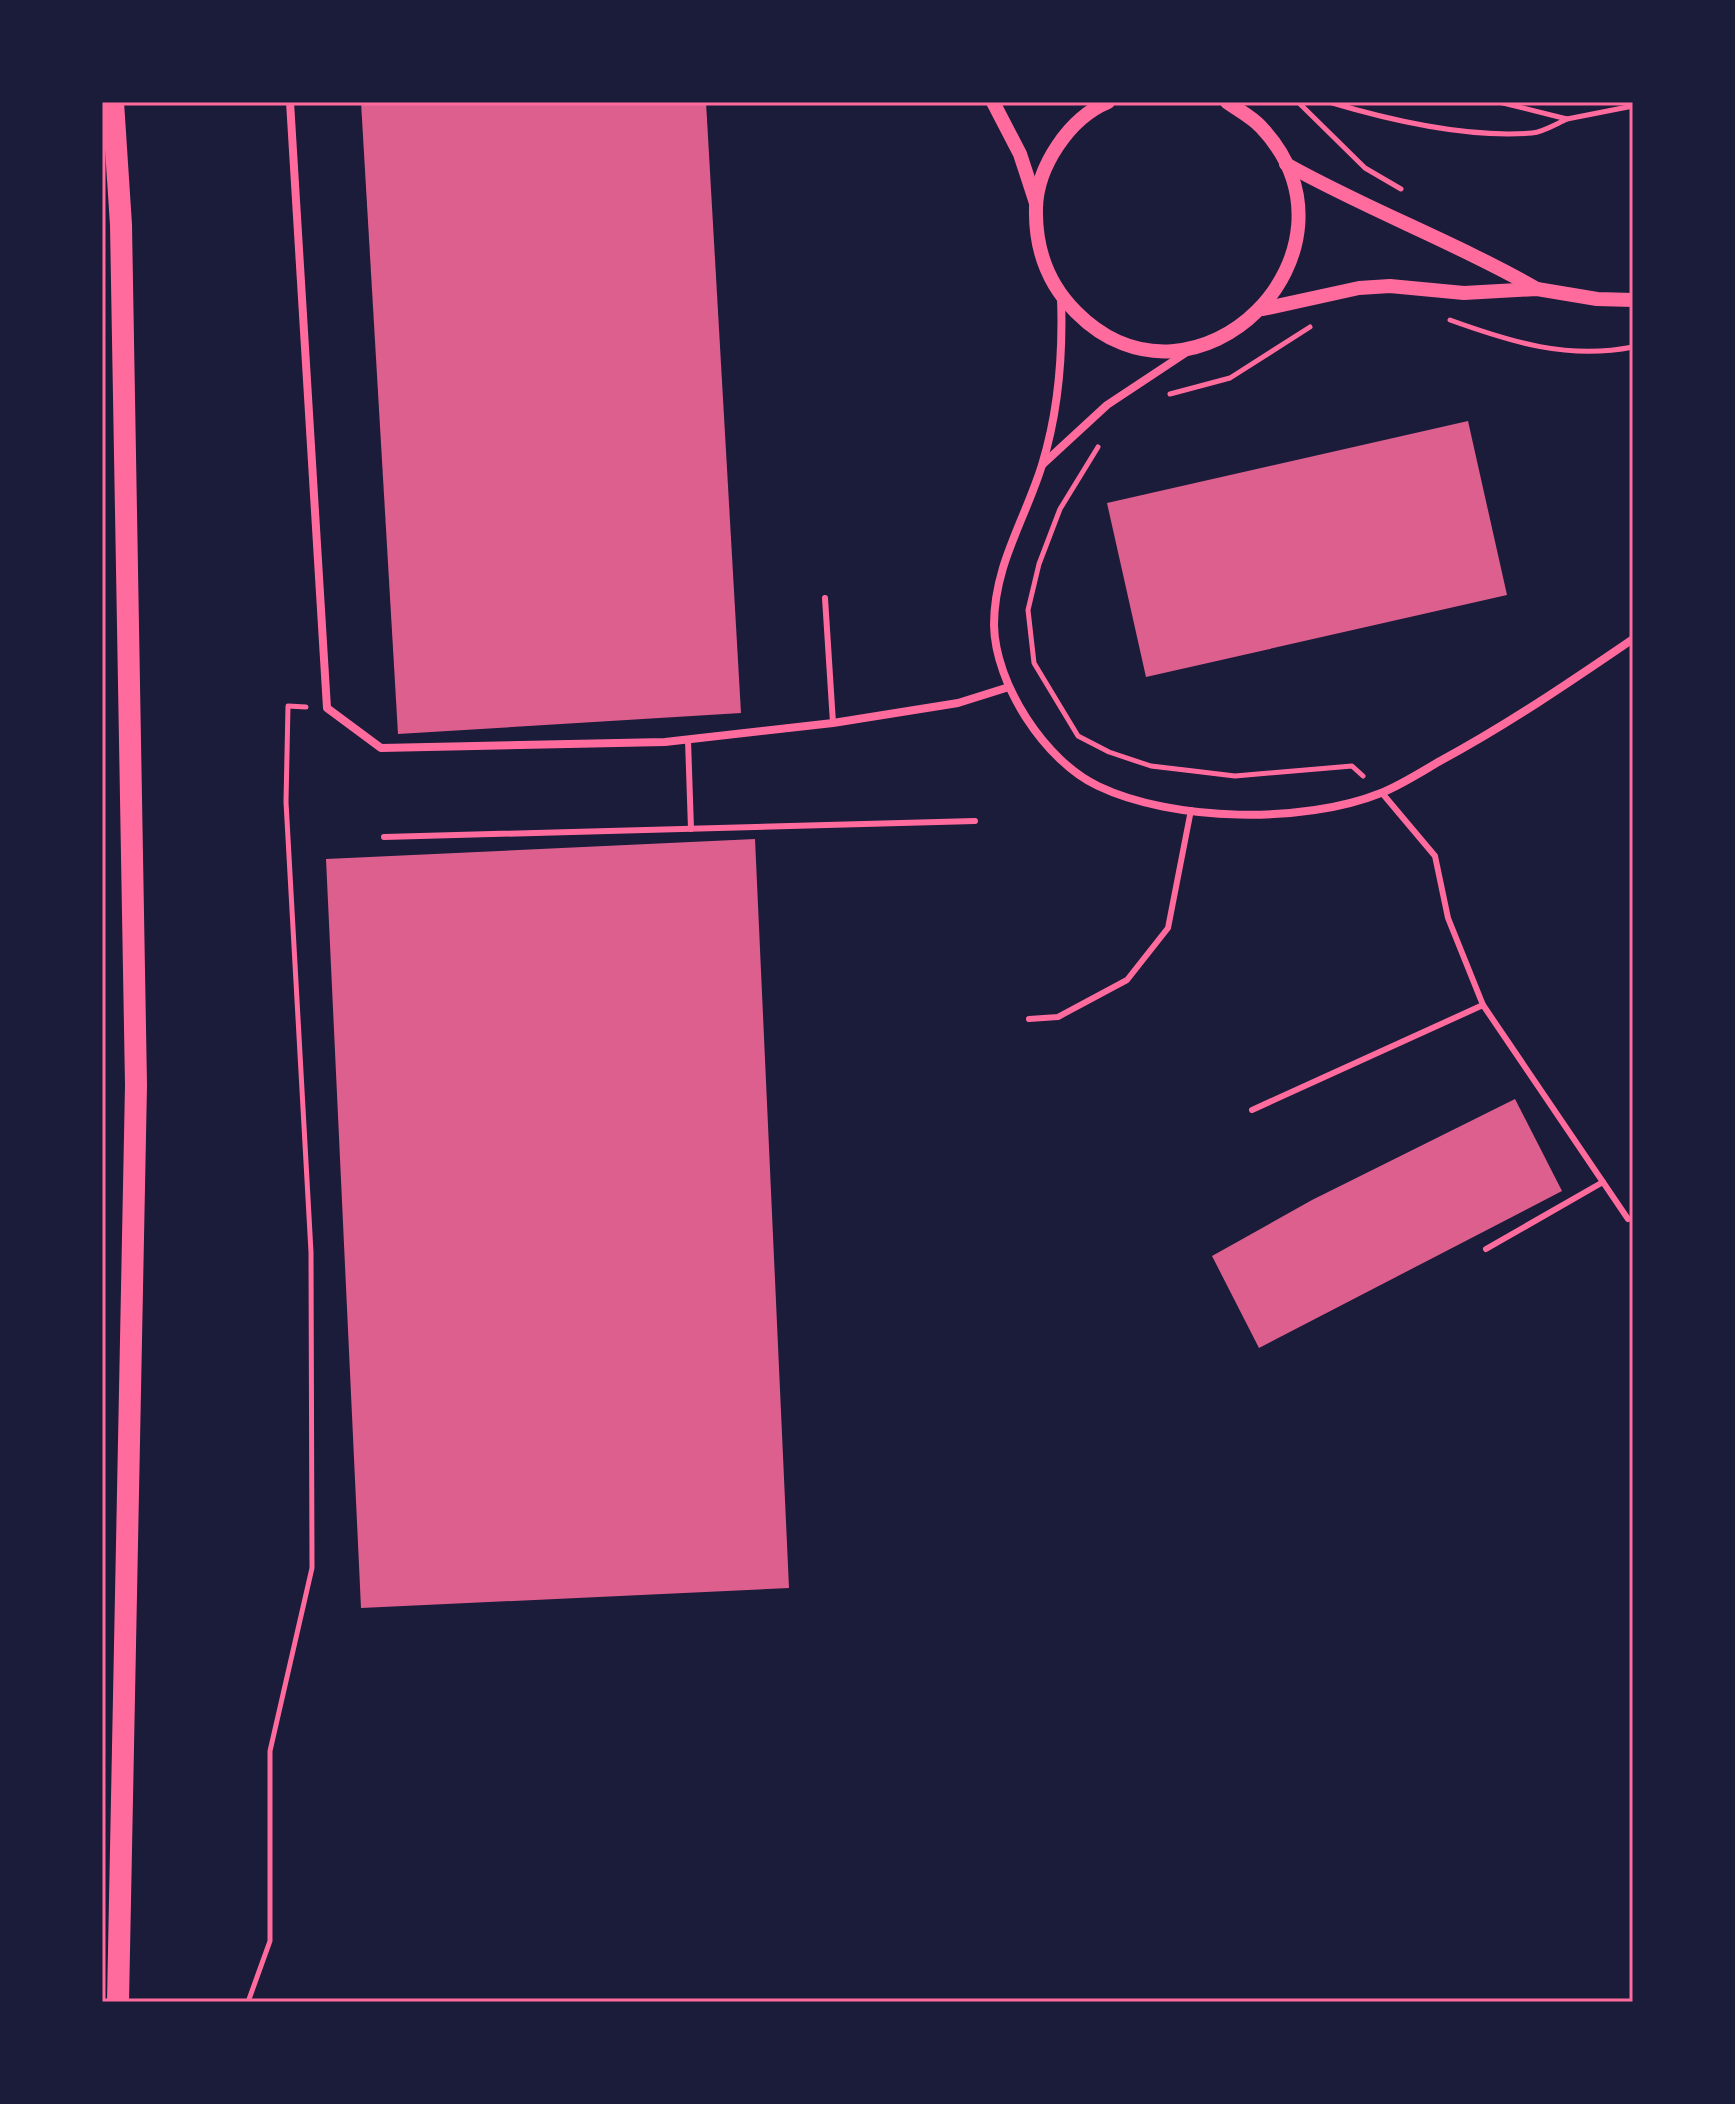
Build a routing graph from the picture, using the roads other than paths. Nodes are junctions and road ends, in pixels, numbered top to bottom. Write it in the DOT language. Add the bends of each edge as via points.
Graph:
graph roads {
  1 [pos="113,102"];
  2 [pos="290,102"];
  3 [pos="993,102"];
  4 [pos="1108,102"];
  5 [pos="1227,102"];
  6 [pos="1286,164"];
  7 [pos="1036,204"];
  8 [pos="1537,289"];
  9 [pos="1061,298"];
  10 [pos="1633,300"];
  11 [pos="1263,309"];
  12 [pos="1195,347"];
  13 [pos="1042,464"];
  14 [pos="825,598"];
  15 [pos="1633,639"];
  16 [pos="1009,687"];
  17 [pos="833,723"];
  18 [pos="688,740"];
  19 [pos="1382,793"];
  20 [pos="1191,810"];
  21 [pos="975,821"];
  22 [pos="691,829"];
  23 [pos="384,837"];
  24 [pos="1483,1005"];
  25 [pos="1029,1019"];
  26 [pos="1252,1110"];
  27 [pos="1603,1182"];
  28 [pos="1628,1219"];
  29 [pos="1486,1249"];
  30 [pos="118,2002"];
  1 -- 30 [label="highway" via="121,225 136,1085"];
  2 -- 18 [label="street" via="327,708 381,748"];
  3 -- 7 [label="street" via="1020,154"];
  4 -- 7 [label="street" via="1068,131 1047,165"];
  5 -- 6 [label="street" via="1261,127"];
  6 -- 8 [label="street" via="1351,200 1474,253"];
  6 -- 11 [label="street" via="1297,201 1297,240 1285,277"];
  7 -- 9 [label="street" via="1036,237"];
  8 -- 10 [label="street"];
  8 -- 11 [label="street" via="1464,293 1409,286 1359,288"];
  9 -- 12 [label="street" via="1088,324 1120,343 1157,350"];
  9 -- 13 [label="street" via="1062,337"];
  11 -- 12 [label="street" via="1220,339"];
  12 -- 13 [label="street" via="1107,405"];
  13 -- 16 [label="street" via="1002,565 996,598 994,628"];
  14 -- 17 [label="lane"];
  15 -- 19 [label="street" via="1511,723"];
  16 -- 17 [label="street" via="958,703"];
  16 -- 20 [label="street" via="1041,740 1094,785"];
  17 -- 18 [label="street"];
  18 -- 22 [label="lane"];
  19 -- 20 [label="street" via="1305,811"];
  19 -- 24 [label="lane" via="1435,856 1448,918"];
  20 -- 25 [label="lane" via="1168,928 1127,980 1058,1017"];
  21 -- 22 [label="lane"];
  22 -- 23 [label="lane"];
  24 -- 26 [label="lane"];
  24 -- 27 [label="lane"];
  27 -- 28 [label="lane"];
  27 -- 29 [label="lane"];
}
